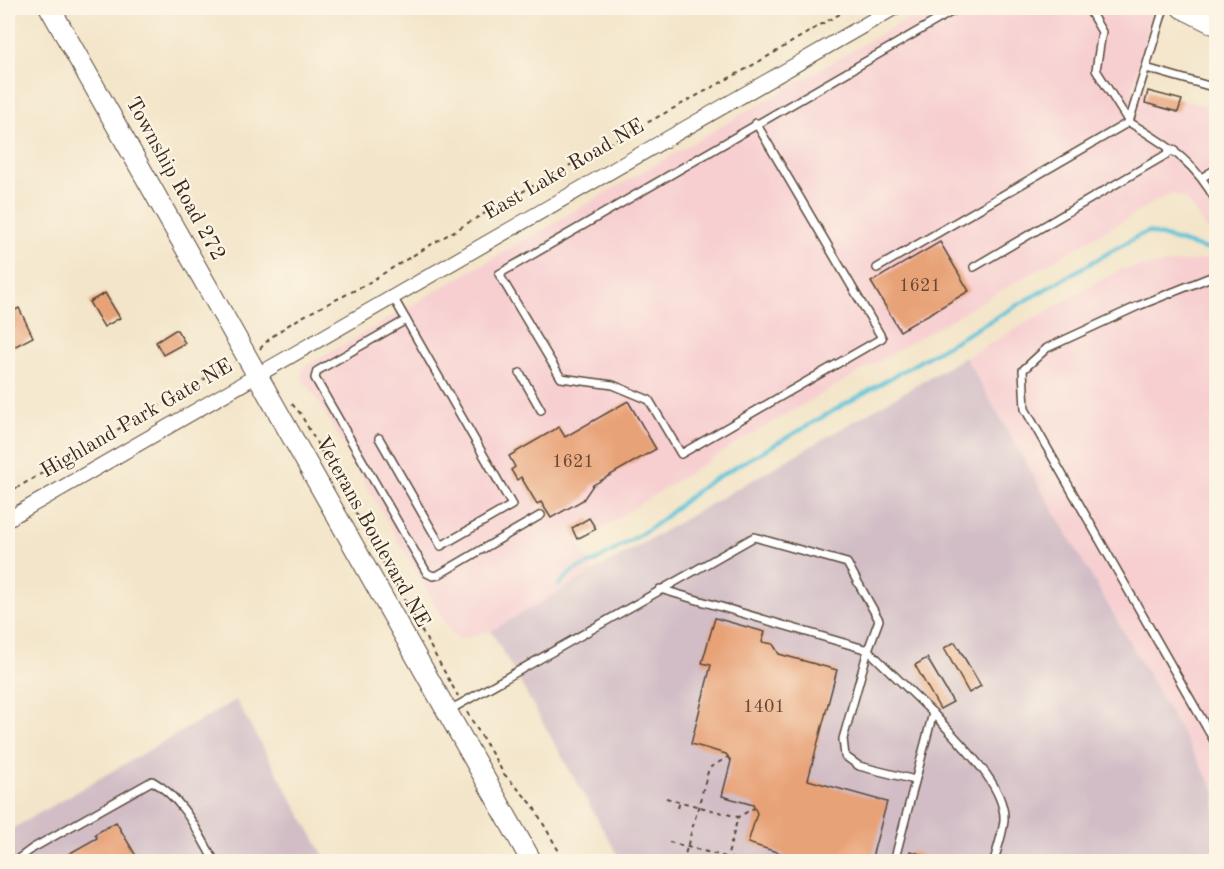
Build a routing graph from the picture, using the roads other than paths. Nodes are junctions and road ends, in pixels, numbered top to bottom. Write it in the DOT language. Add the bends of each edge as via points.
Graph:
graph roads {
  1 [pos="50,8"];
  2 [pos="894,8"];
  3 [pos="958,8"];
  4 [pos="1088,8"];
  5 [pos="1164,8"];
  6 [pos="1182,8"];
  7 [pos="1216,25"];
  8 [pos="1146,68"];
  9 [pos="1216,88"];
  10 [pos="1129,122"];
  11 [pos="756,123"];
  12 [pos="1174,150"];
  13 [pos="1216,169"];
  14 [pos="1203,177"];
  15 [pos="1216,201"];
  16 [pos="974,267"];
  17 [pos="877,268"];
  18 [pos="1216,275"];
  19 [pos="393,297"];
  20 [pos="406,320"];
  21 [pos="520,373"];
  22 [pos="257,374"];
  23 [pos="541,410"];
  24 [pos="379,438"];
  25 [pos="541,515"];
  26 [pos="8,519"];
  27 [pos="660,589"];
  28 [pos="868,650"];
  29 [pos="454,707"];
  30 [pos="933,713"];
  31 [pos="1216,744"];
  32 [pos="915,780"];
  33 [pos="18,861"];
  34 [pos="214,861"];
  35 [pos="520,861"];
  36 [pos="532,861"];
  37 [pos="894,861"];
  38 [pos="994,861"];
  1 -- 22 [label="main road, Township Road 272"];
  2 -- 19 [label="street, East Lake Road NE"];
  3 -- 11 [label="lane"];
  4 -- 10 [label="lane" via="1102,32 1096,70"];
  5 -- 8 [label="lane"];
  6 -- 7 [label="main road"];
  8 -- 9 [label="lane"];
  8 -- 10 [label="lane"];
  10 -- 12 [label="lane"];
  10 -- 17 [label="lane"];
  11 -- 11 [label="lane" via="882,339 681,454 649,400 613,385 561,378 499,274"];
  12 -- 14 [label="lane"];
  12 -- 16 [label="lane"];
  13 -- 14 [label="lane"];
  14 -- 15 [label="lane"];
  18 -- 31 [label="lane" via="1047,348 1023,370 1025,409"];
  19 -- 20 [label="lane"];
  19 -- 22 [label="street, East Lake Road NE"];
  20 -- 24 [label="lane" via="512,506 441,546"];
  20 -- 25 [label="lane" via="317,371 315,378 427,573 438,574"];
  21 -- 23 [label="lane"];
  22 -- 26 [label="street, Highland Park Gate NE"];
  22 -- 29 [label="main road, Veterans Boulevard NE"];
  27 -- 28 [label="lane"];
  27 -- 28 [label="lane" via="754,537 847,563 879,620"];
  27 -- 29 [label="lane"];
  28 -- 30 [label="lane"];
  28 -- 32 [label="lane" via="843,739 845,756 859,766"];
  29 -- 35 [label="main road, Veterans Boulevard NE"];
  29 -- 36 [label="main road, Veterans Boulevard NE"];
  30 -- 32 [label="lane"];
  30 -- 38 [label="lane" via="986,774 999,796 1004,819"];
  32 -- 37 [label="lane"];
  33 -- 34 [label="lane" via="33,848 152,781 168,790 187,813"];
}
